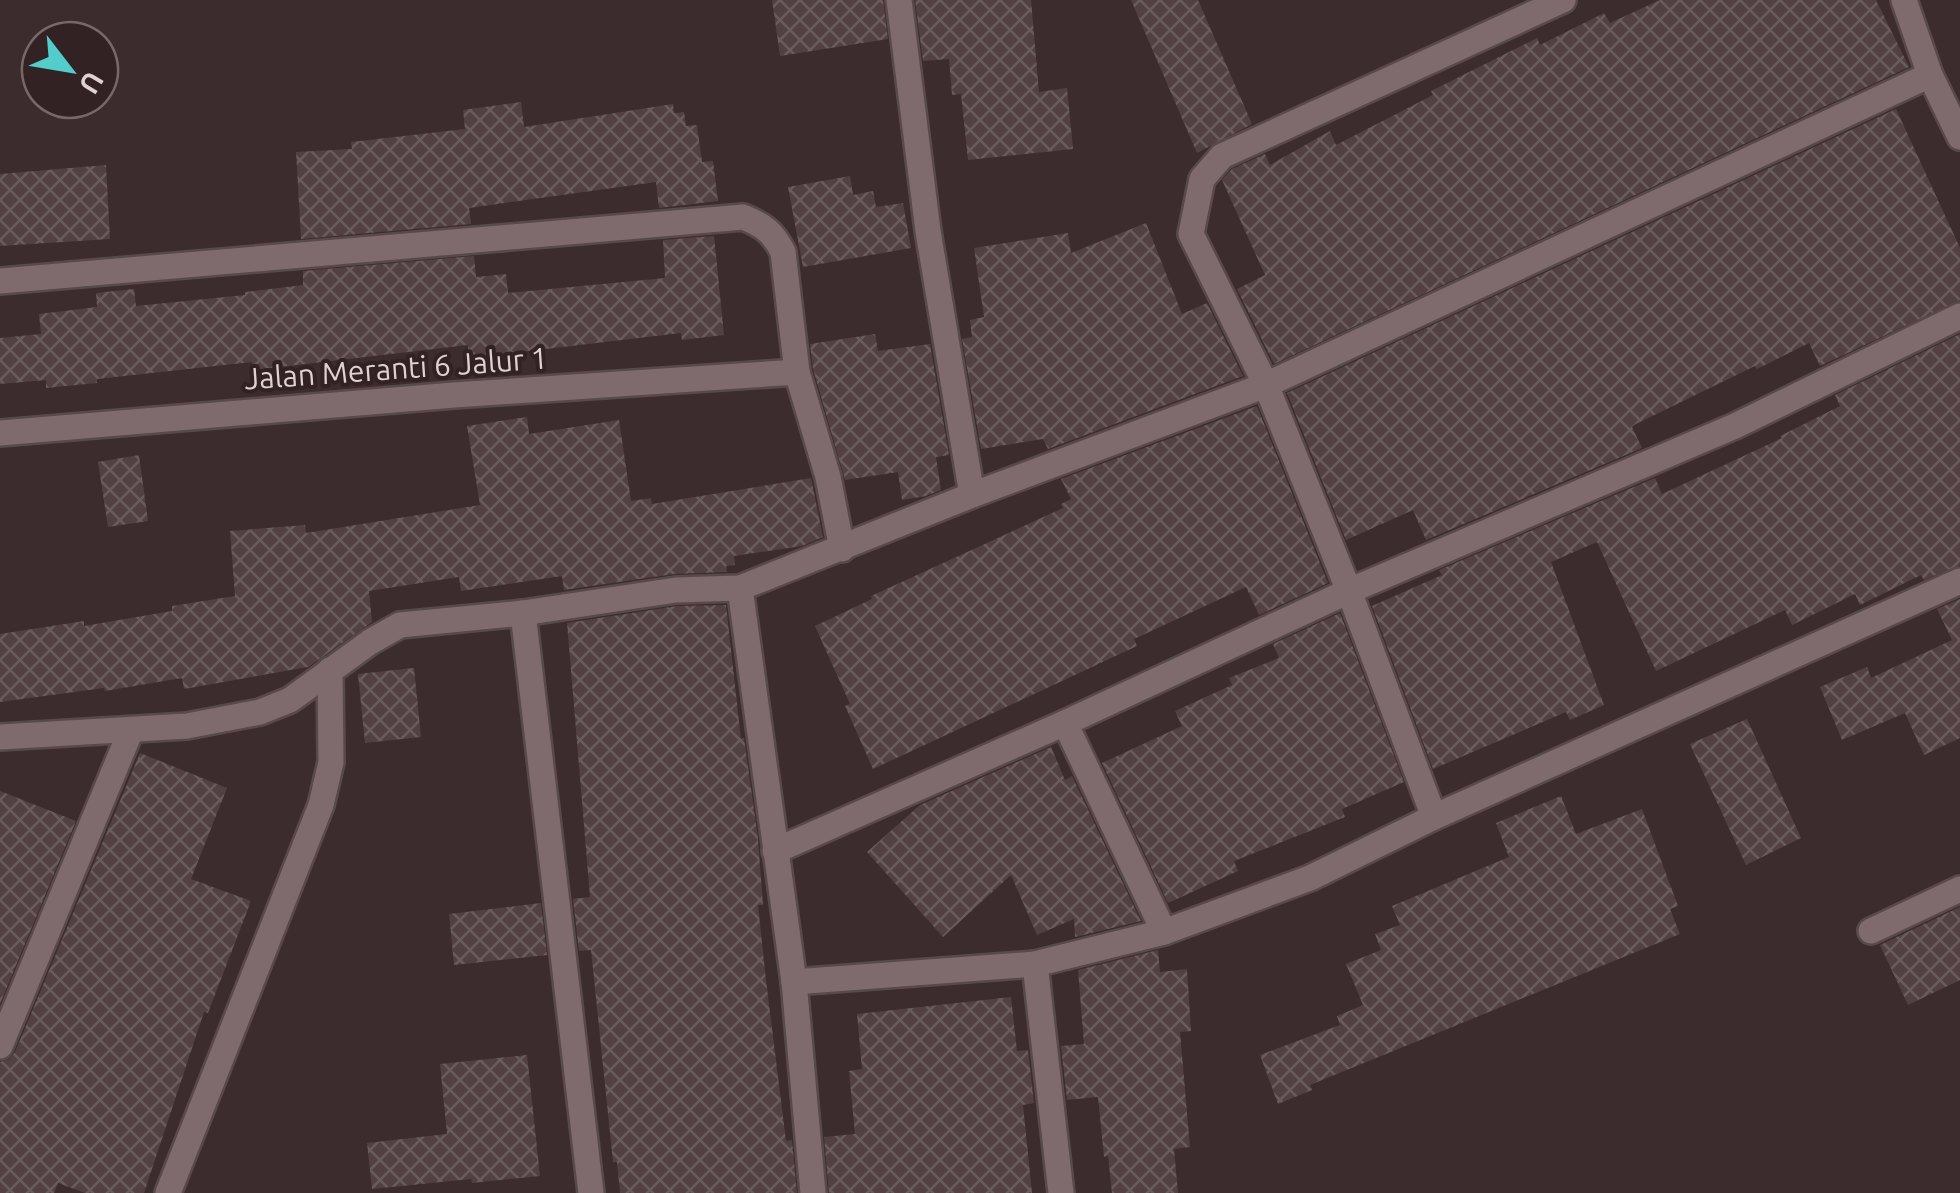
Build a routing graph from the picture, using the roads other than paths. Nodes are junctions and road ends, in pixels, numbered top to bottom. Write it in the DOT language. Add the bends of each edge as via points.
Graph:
graph roads {
  1 [pos="899,0"];
  2 [pos="1563,0"];
  3 [pos="1904,0"];
  4 [pos="1930,75"];
  5 [pos="1960,137"];
  6 [pos="0,281"];
  7 [pos="1960,316"];
  8 [pos="797,372"];
  9 [pos="1266,385"];
  10 [pos="0,433"];
  11 [pos="972,495"];
  12 [pos="842,549"];
  13 [pos="1960,580"];
  14 [pos="740,588"];
  15 [pos="1349,591"];
  16 [pos="524,613"];
  17 [pos="330,670"];
  18 [pos="1065,724"];
  19 [pos="131,730"];
  20 [pos="0,737"];
  21 [pos="1434,817"];
  22 [pos="775,851"];
  23 [pos="1960,888"];
  24 [pos="1870,931"];
  25 [pos="1164,932"];
  26 [pos="1035,964"];
  27 [pos="794,982"];
  28 [pos="0,1046"];
  29 [pos="168,1193"];
  30 [pos="590,1193"];
  31 [pos="813,1193"];
  32 [pos="1061,1193"];
  1 -- 11 [label="street"];
  2 -- 9 [label="street" via="1222,156 1202,179 1191,234"];
  3 -- 4 [label="street"];
  4 -- 5 [label="street"];
  4 -- 9 [label="street"];
  6 -- 8 [label="street" via="743,217 762,224 783,252"];
  7 -- 15 [label="street" via="1735,426"];
  8 -- 10 [label="street, Jalan Meranti 6 Jalur 1"];
  8 -- 12 [label="street"];
  9 -- 11 [label="street"];
  9 -- 15 [label="street"];
  11 -- 12 [label="street"];
  12 -- 14 [label="street"];
  13 -- 21 [label="street"];
  14 -- 16 [label="street" via="676,590"];
  14 -- 22 [label="street"];
  15 -- 18 [label="street"];
  15 -- 21 [label="street"];
  16 -- 17 [label="street" via="400,626"];
  16 -- 30 [label="street"];
  17 -- 19 [label="street" via="290,700 260,712"];
  17 -- 29 [label="street" via="331,762 321,805"];
  18 -- 22 [label="street"];
  18 -- 25 [label="street"];
  19 -- 20 [label="street"];
  19 -- 28 [label="street"];
  21 -- 25 [label="street" via="1310,878"];
  22 -- 27 [label="street"];
  23 -- 24 [label="street"];
  25 -- 26 [label="street"];
  26 -- 27 [label="street"];
  26 -- 32 [label="street"];
  27 -- 31 [label="street"];
}
